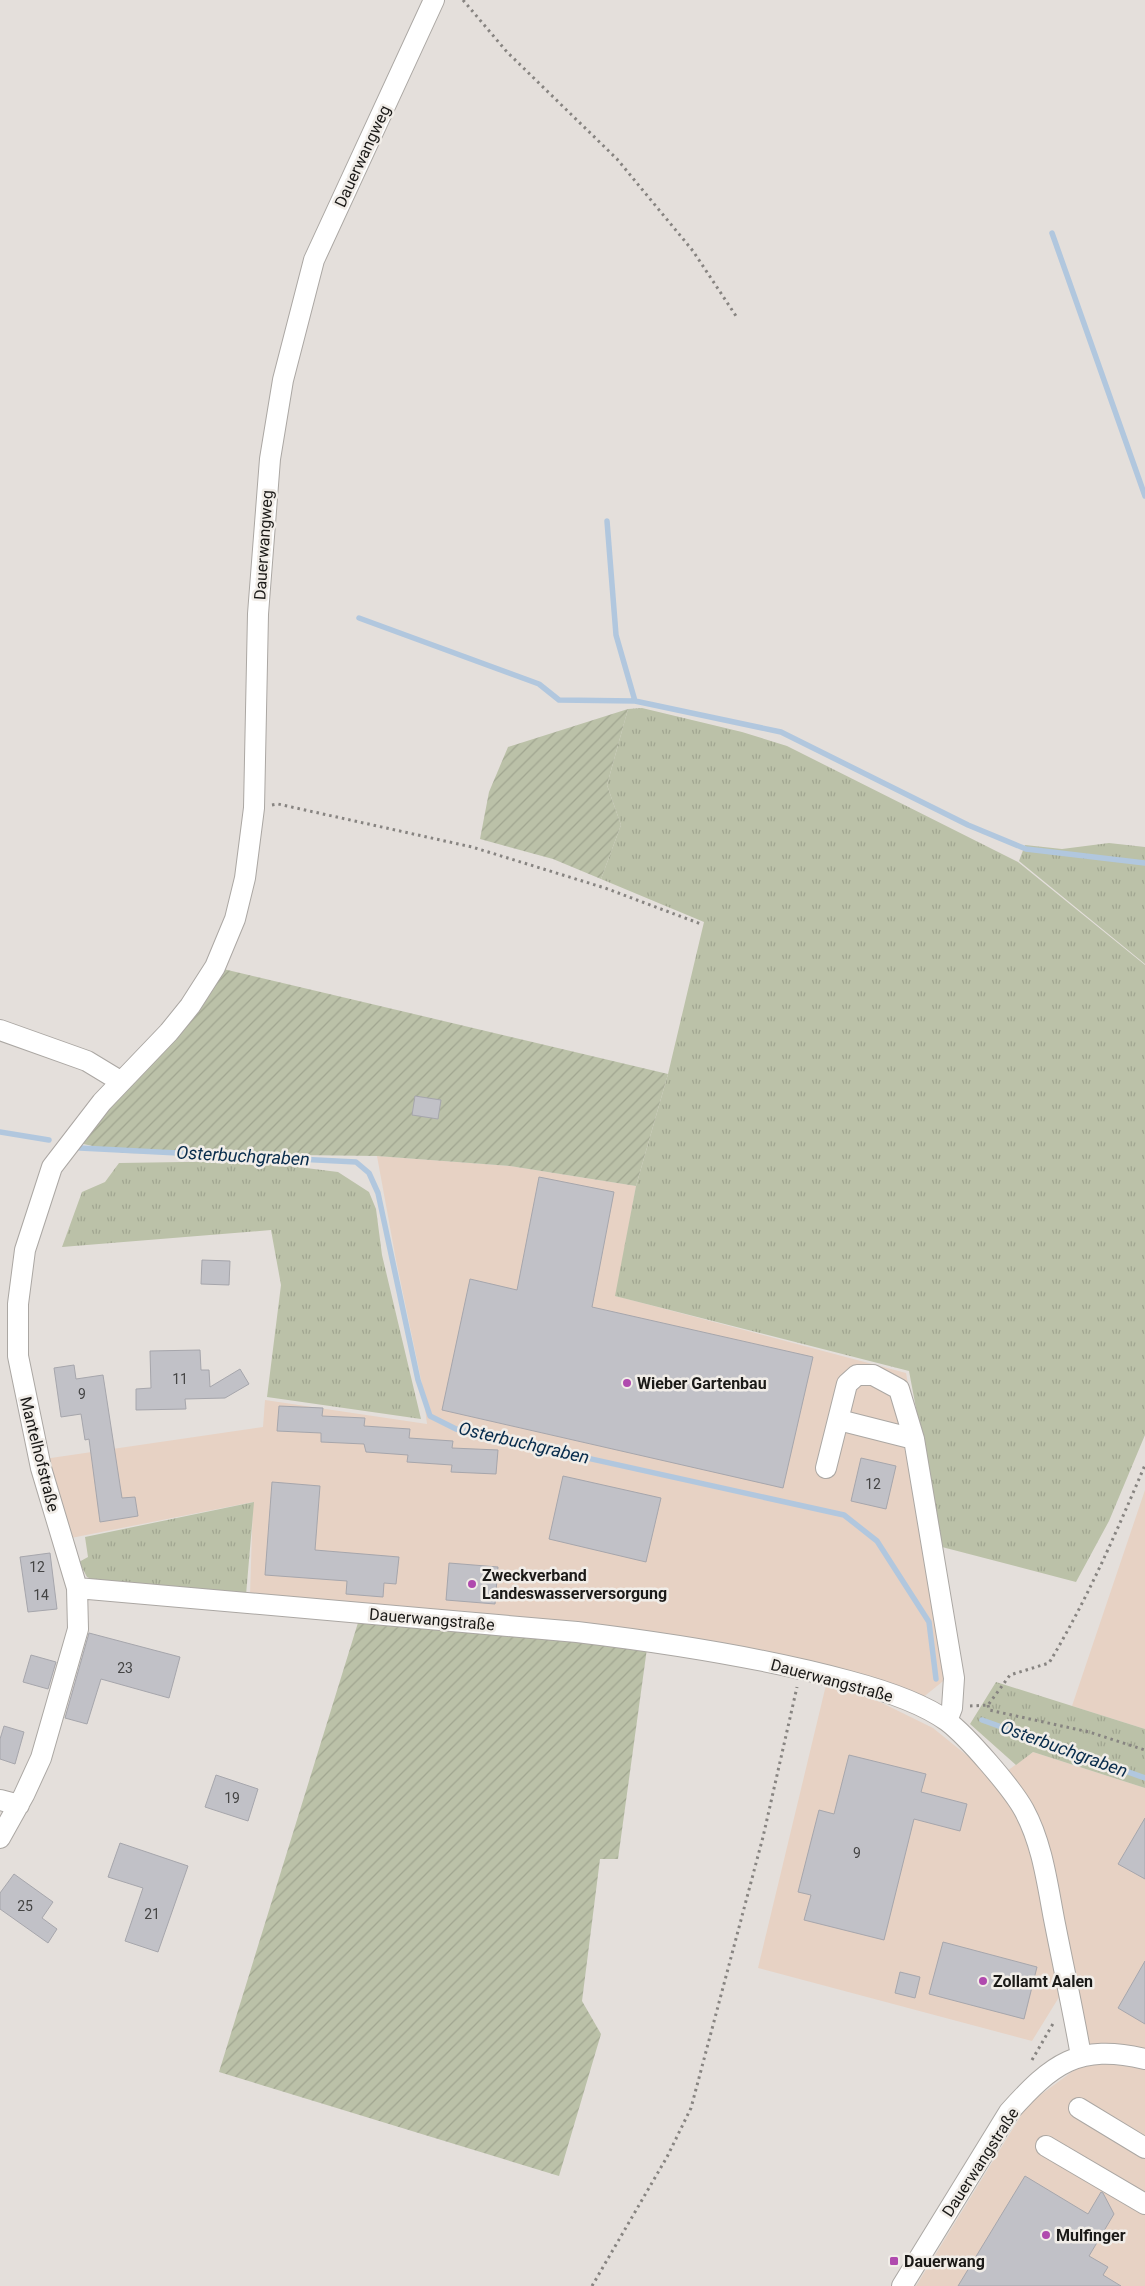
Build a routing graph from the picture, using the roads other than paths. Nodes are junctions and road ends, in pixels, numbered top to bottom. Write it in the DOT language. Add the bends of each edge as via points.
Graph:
graph roads {
  1 [pos="434,0"];
  2 [pos="0,1030"];
  3 [pos="120,1081"];
  4 [pos="839,1420"];
  5 [pos="914,1439"];
  6 [pos="826,1468"];
  7 [pos="77,1588"];
  8 [pos="947,1721"];
  9 [pos="10,1802"];
  10 [pos="0,1838"];
  11 [pos="1081,2056"];
  12 [pos="1145,2059"];
  13 [pos="1079,2108"];
  14 [pos="1046,2146"];
  15 [pos="1145,2148"];
  16 [pos="1145,2204"];
  17 [pos="902,2286"];
  1 -- 3 [label="street, Dauerwangweg" via="314,260 283,380 270,459 258,614 254,808 245,878 234,919 215,967 190,1006"];
  2 -- 3 [label="street" via="87,1061"];
  3 -- 7 [label="street, Mantelhofstraße" via="52,1166 30,1230 18,1304 18,1356 41,1468"];
  4 -- 5 [label="street"];
  4 -- 5 [label="street" via="847,1384 857,1374 873,1375 898,1389"];
  4 -- 6 [label="street"];
  5 -- 8 [label="street" via="954,1678 952,1708"];
  7 -- 8 [label="street, Dauerwangstraße" via="636,1639 801,1669 886,1691"];
  7 -- 9 [label="street, Mantelhofstraße" via="78,1628 41,1758"];
  8 -- 11 [label="street, Dauerwangstraße" via="1008,1786 1024,1809 1036,1837"];
  9 -- 10 [label="street, Mantelhofstraße"];
  11 -- 12 [label="street" via="1103,2053"];
  11 -- 17 [label="street, Dauerwangstraße" via="1045,2074 1009,2112"];
  13 -- 15 [label="street"];
  14 -- 16 [label="street"];
}
